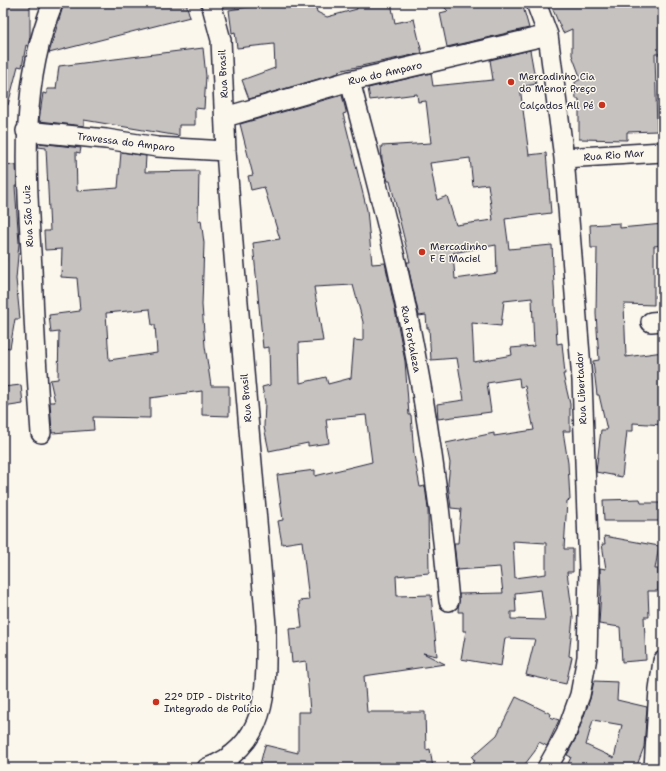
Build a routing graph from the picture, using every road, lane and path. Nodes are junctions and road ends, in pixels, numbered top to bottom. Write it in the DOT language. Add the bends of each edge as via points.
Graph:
graph roads {
  1 [pos="53,3"];
  2 [pos="211,3"];
  3 [pos="536,3"];
  4 [pos="548,35"];
  5 [pos="350,81"];
  6 [pos="225,117"];
  7 [pos="26,131"];
  8 [pos="226,151"];
  9 [pos="663,152"];
  10 [pos="564,158"];
  11 [pos="41,433"];
  12 [pos="449,601"];
  13 [pos="663,661"];
  14 [pos="207,768"];
  15 [pos="547,768"];
  16 [pos="654,768"];
  1 -- 7 [label="street, Rua São Luiz" via="37,49"];
  2 -- 6 [label="street, Rua Brasil" via="221,40"];
  3 -- 4 [label="street, Rua Libertador"];
  4 -- 5 [label="street, Rua do Amparo"];
  4 -- 10 [label="street, Rua Libertador"];
  5 -- 6 [label="street, Rua do Amparo"];
  5 -- 12 [label="street, Rua Fortaleza" via="397,266 428,424"];
  6 -- 8 [label="street, Rua Brasil"];
  7 -- 8 [label="street, Travessa do Amparo" via="157,147"];
  7 -- 11 [label="street, Rua São Luiz" via="26,186"];
  8 -- 14 [label="street, Rua Brasil" via="241,350 260,543 266,625 266,685 261,711 252,734 236,752"];
  9 -- 10 [label="street, Rua Rio Mar"];
  10 -- 15 [label="street, Rua Libertador" via="582,380 589,570 587,657 580,695 568,728"];
  13 -- 16 [label="street"];
}
